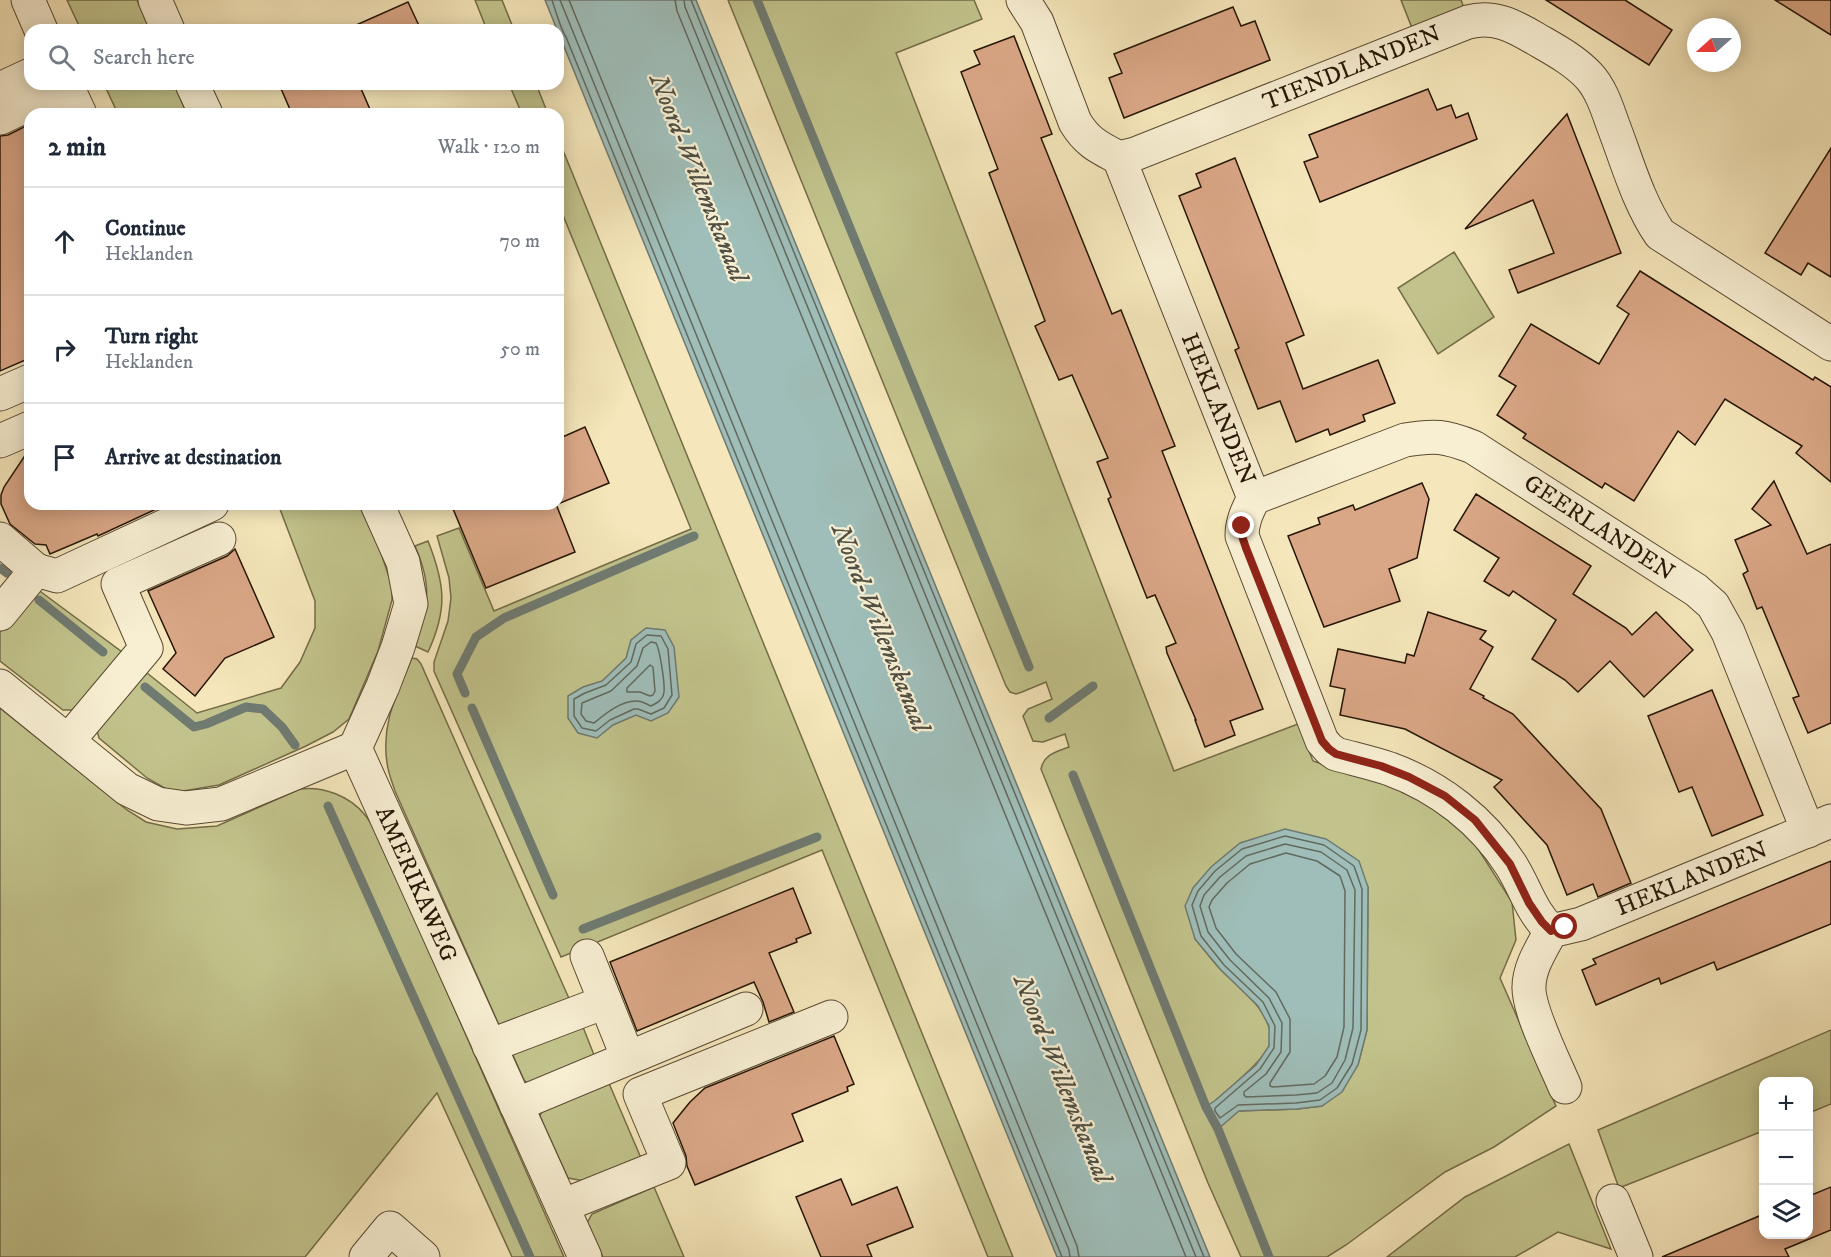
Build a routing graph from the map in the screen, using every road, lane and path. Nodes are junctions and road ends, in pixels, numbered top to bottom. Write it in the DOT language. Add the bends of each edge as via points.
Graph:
graph roads {
  1 [pos="28,0"];
  2 [pos="155,0"];
  3 [pos="1023,0"];
  4 [pos="38,24"];
  5 [pos="165,24"];
  6 [pos="24,78"];
  7 [pos="0,89"];
  8 [pos="59,90"];
  9 [pos="69,90"];
  10 [pos="195,90"];
  11 [pos="77,108"];
  12 [pos="203,108"];
  13 [pos="0,118"];
  14 [pos="1119,158"];
  15 [pos="1827,333"];
  16 [pos="24,384"];
  17 [pos="0,394"];
  18 [pos="24,431"];
  19 [pos="0,441"];
  20 [pos="1254,498"];
  21 [pos="199,510"];
  22 [pos="380,510"];
  23 [pos="0,539"];
  24 [pos="219,539"];
  25 [pos="36,570"];
  26 [pos="0,614"];
  27 [pos="0,686"];
  28 [pos="68,741"];
  29 [pos="355,748"];
  30 [pos="1819,826"];
  31 [pos="1551,931"];
  32 [pos="586,956"];
  33 [pos="605,1002"];
  34 [pos="746,1009"];
  35 [pos="831,1017"];
  36 [pos="489,1046"];
  37 [pos="628,1058"];
  38 [pos="1565,1087"];
  39 [pos="516,1105"];
  40 [pos="1613,1201"];
  41 [pos="562,1206"];
  42 [pos="366,1257"];
  43 [pos="423,1257"];
  44 [pos="585,1257"];
  45 [pos="1636,1257"];
  1 -- 4 [label="street"];
  2 -- 5 [label="street"];
  3 -- 14 [label="street" via="1036,22 1075,122 1084,136"];
  6 -- 7 [label="street"];
  8 -- 13 [label="street"];
  9 -- 11 [label="street"];
  10 -- 12 [label="street"];
  14 -- 15 [label="street, TIENDLANDEN" via="1468,22 1496,20 1516,27 1576,63 1591,78 1646,210 1660,234"];
  14 -- 20 [label="street, HEKLANDEN"];
  16 -- 17 [label="street"];
  18 -- 19 [label="street"];
  20 -- 30 [label="street, GEERLANDEN" via="1406,440 1442,436 1473,447 1696,590 1713,605"];
  20 -- 31 [label="street, HEKLANDEN" via="1242,526 1242,536 1322,741 1336,754 1417,781 1445,796 1475,820 1510,864 1529,903"];
  21 -- 25 [label="street" via="57,576"];
  22 -- 29 [label="street" via="403,562 411,604 383,686"];
  23 -- 25 [label="street"];
  24 -- 28 [label="street" via="118,584 146,648"];
  25 -- 26 [label="street"];
  27 -- 28 [label="street"];
  28 -- 29 [label="street" via="127,789 158,804 186,808 221,804"];
  29 -- 36 [label="street, AMERIKAWEG"];
  30 -- 31 [label="street, HEKLANDEN" via="1581,924"];
  31 -- 38 [label="street" via="1535,961 1529,987 1533,1010"];
  32 -- 33 [label="street"];
  33 -- 36 [label="street"];
  33 -- 37 [label="street"];
  34 -- 37 [label="street"];
  35 -- 41 [label="street" via="640,1094 669,1163"];
  36 -- 39 [label="street, AMERIKAWEG"];
  37 -- 39 [label="street"];
  39 -- 41 [label="street, AMERIKAWEG"];
  40 -- 45 [label="street"];
  41 -- 44 [label="street, AMERIKAWEG"];
  42 -- 43 [label="street" via="390,1228"];
}
